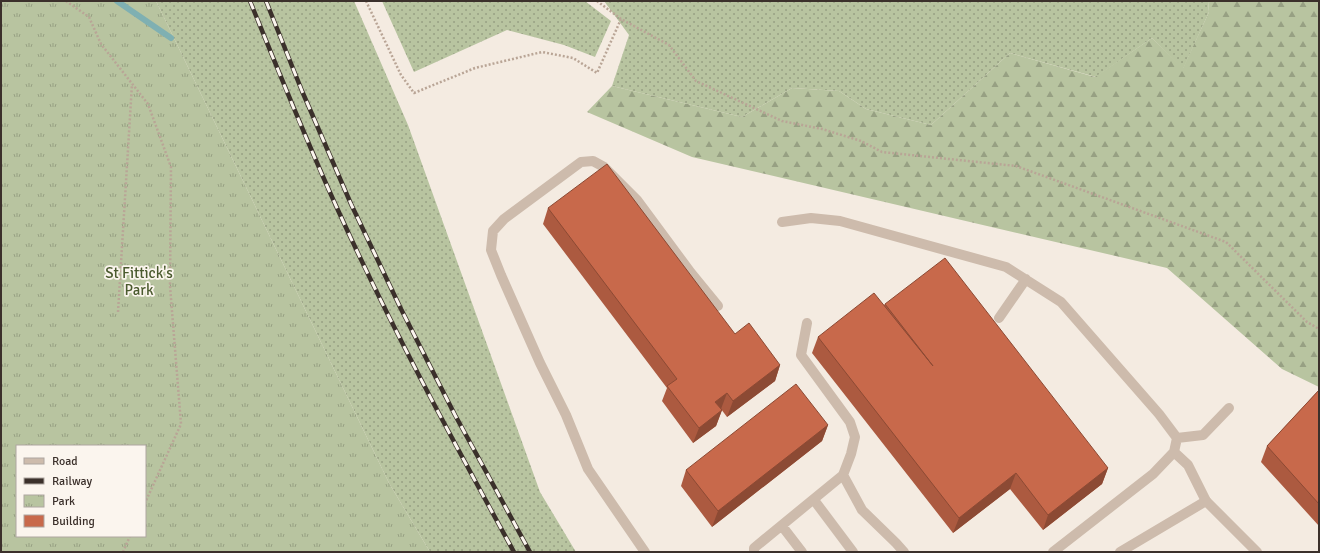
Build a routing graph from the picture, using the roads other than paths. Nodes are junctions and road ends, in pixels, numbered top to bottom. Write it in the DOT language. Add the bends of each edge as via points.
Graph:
graph roads {
  1 [pos="782,222"];
  2 [pos="1026,279"];
  3 [pos="718,306"];
  4 [pos="999,318"];
  5 [pos="807,323"];
  6 [pos="1229,408"];
  7 [pos="1176,438"];
  8 [pos="1174,452"];
  9 [pos="843,475"];
  10 [pos="814,500"];
  11 [pos="1206,501"];
  12 [pos="782,526"];
  13 [pos="645,552"];
  14 [pos="754,552"];
  15 [pos="802,552"];
  16 [pos="854,552"];
  17 [pos="904,552"];
  18 [pos="1053,552"];
  19 [pos="1120,552"];
  20 [pos="1257,552"];
  1 -- 2 [label="street" via="811,218 840,221 1006,267"];
  2 -- 4 [label="street"];
  2 -- 7 [label="street" via="1061,302 1159,414"];
  3 -- 13 [label="street" via="690,273 637,200 604,167 593,161 581,162 493,230 492,250 498,267 588,469"];
  5 -- 9 [label="street" via="801,355 853,428 854,444"];
  6 -- 7 [label="street" via="1203,435"];
  7 -- 8 [label="street"];
  8 -- 11 [label="street" via="1188,465"];
  8 -- 18 [label="street" via="1153,474"];
  9 -- 10 [label="street"];
  9 -- 17 [label="street" via="862,510"];
  10 -- 12 [label="street"];
  10 -- 16 [label="street"];
  11 -- 19 [label="street"];
  11 -- 20 [label="street"];
  12 -- 14 [label="street" via="754,548"];
  12 -- 15 [label="street"];
}
